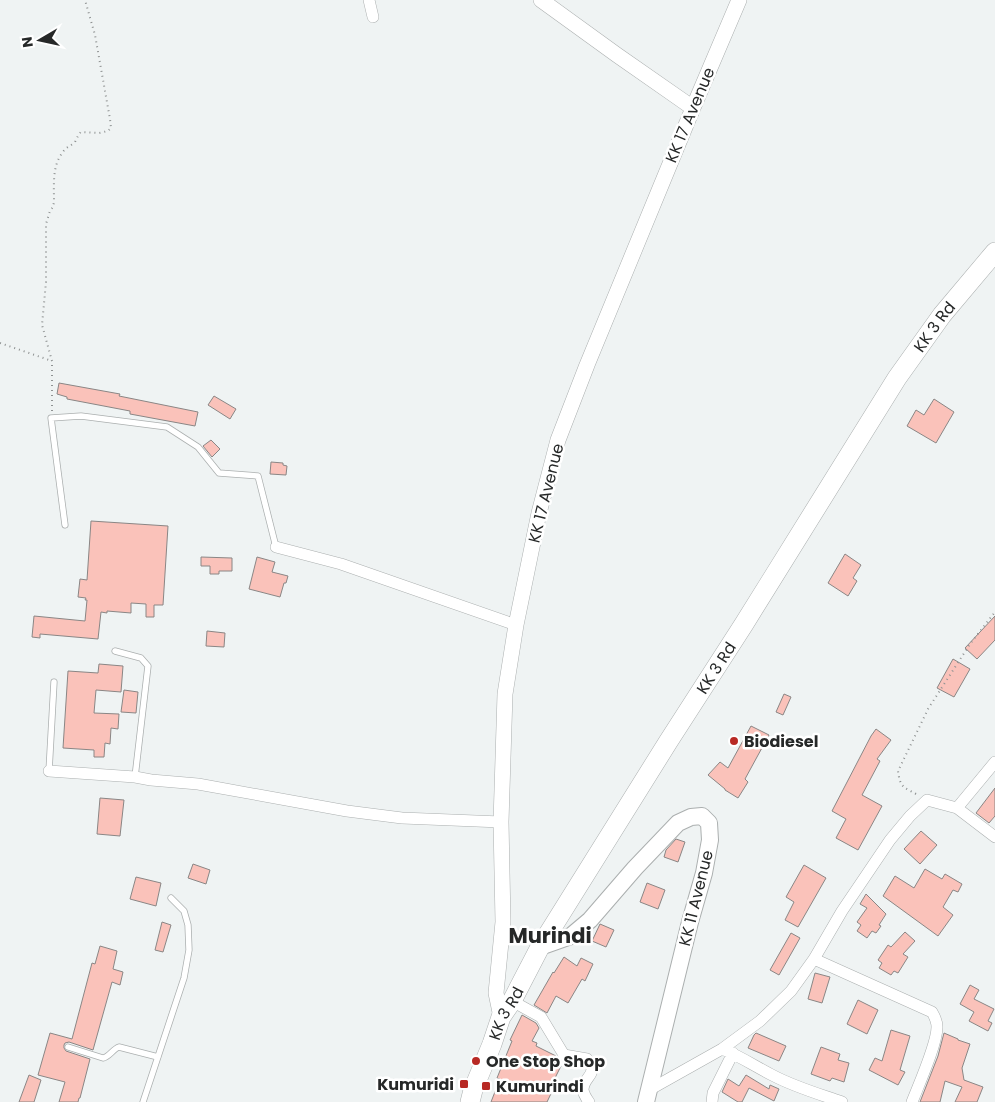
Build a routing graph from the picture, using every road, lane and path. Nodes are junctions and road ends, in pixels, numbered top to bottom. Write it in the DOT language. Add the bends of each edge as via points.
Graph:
graph roads {
  1 [pos="85,0"];
  2 [pos="369,0"];
  3 [pos="541,0"];
  4 [pos="739,0"];
  5 [pos="373,17"];
  6 [pos="693,108"];
  7 [pos="995,252"];
  8 [pos="0,343"];
  9 [pos="52,361"];
  10 [pos="51,418"];
  11 [pos="65,525"];
  12 [pos="276,547"];
  13 [pos="995,612"];
  14 [pos="516,625"];
  15 [pos="115,651"];
  16 [pos="54,682"];
  17 [pos="995,762"];
  18 [pos="50,771"];
  19 [pos="135,777"];
  20 [pos="927,800"];
  21 [pos="957,808"];
  22 [pos="501,822"];
  23 [pos="995,837"];
  24 [pos="171,898"];
  25 [pos="540,947"];
  26 [pos="814,959"];
  27 [pos="512,1001"];
  28 [pos="501,1017"];
  29 [pos="68,1047"];
  30 [pos="728,1051"];
  31 [pos="158,1057"];
  32 [pos="648,1096"];
  33 [pos="143,1102"];
  34 [pos="470,1102"];
  35 [pos="588,1102"];
  36 [pos="712,1102"];
  37 [pos="842,1102"];
  38 [pos="912,1102"];
  1 -- 9 [label="path" via="95,35 111,128 108,132 81,132 64,150 55,168 54,202 46,224 42,325"];
  2 -- 5 [label="street"];
  3 -- 6 [label="street"];
  4 -- 6 [label="street, KK 17 Avenue"];
  6 -- 14 [label="street, KK 17 Avenue" via="558,440"];
  7 -- 25 [label="highway, KK 3 Rd" via="942,315 897,378"];
  8 -- 9 [label="path"];
  9 -- 10 [label="path"];
  10 -- 11 [label="lane"];
  10 -- 12 [label="lane" via="81,416 167,428 198,447 219,473 258,476"];
  12 -- 14 [label="street" via="341,564"];
  13 -- 20 [label="path" via="928,708 898,771 903,788"];
  14 -- 22 [label="street, KK 17 Avenue" via="505,694"];
  15 -- 19 [label="lane" via="141,658 148,666"];
  16 -- 18 [label="lane"];
  17 -- 21 [label="street"];
  18 -- 19 [label="street"];
  19 -- 22 [label="street" via="198,784 402,818"];
  20 -- 21 [label="street"];
  20 -- 26 [label="street" via="890,840"];
  21 -- 23 [label="street"];
  22 -- 28 [label="street, KK 17 Avenue" via="503,922 496,993"];
  24 -- 31 [label="lane" via="184,911 189,950 184,978"];
  25 -- 27 [label="highway, KK 3 Rd"];
  25 -- 32 [label="main road, KK 11 Avenue" via="572,936 590,920 678,823 702,816 709,823 710,840 704,872"];
  26 -- 30 [label="street" via="791,991"];
  26 -- 38 [label="street" via="932,1012 937,1029"];
  27 -- 28 [label="highway, KK 3 Rd"];
  27 -- 35 [label="street" via="541,1017 564,1055 587,1060 591,1065 591,1074 583,1090"];
  28 -- 34 [label="highway, KK 3 Rd"];
  29 -- 31 [label="lane" via="103,1058 119,1047"];
  30 -- 32 [label="street"];
  30 -- 36 [label="street"];
  30 -- 37 [label="street" via="795,1086"];
  31 -- 33 [label="lane"];
}
